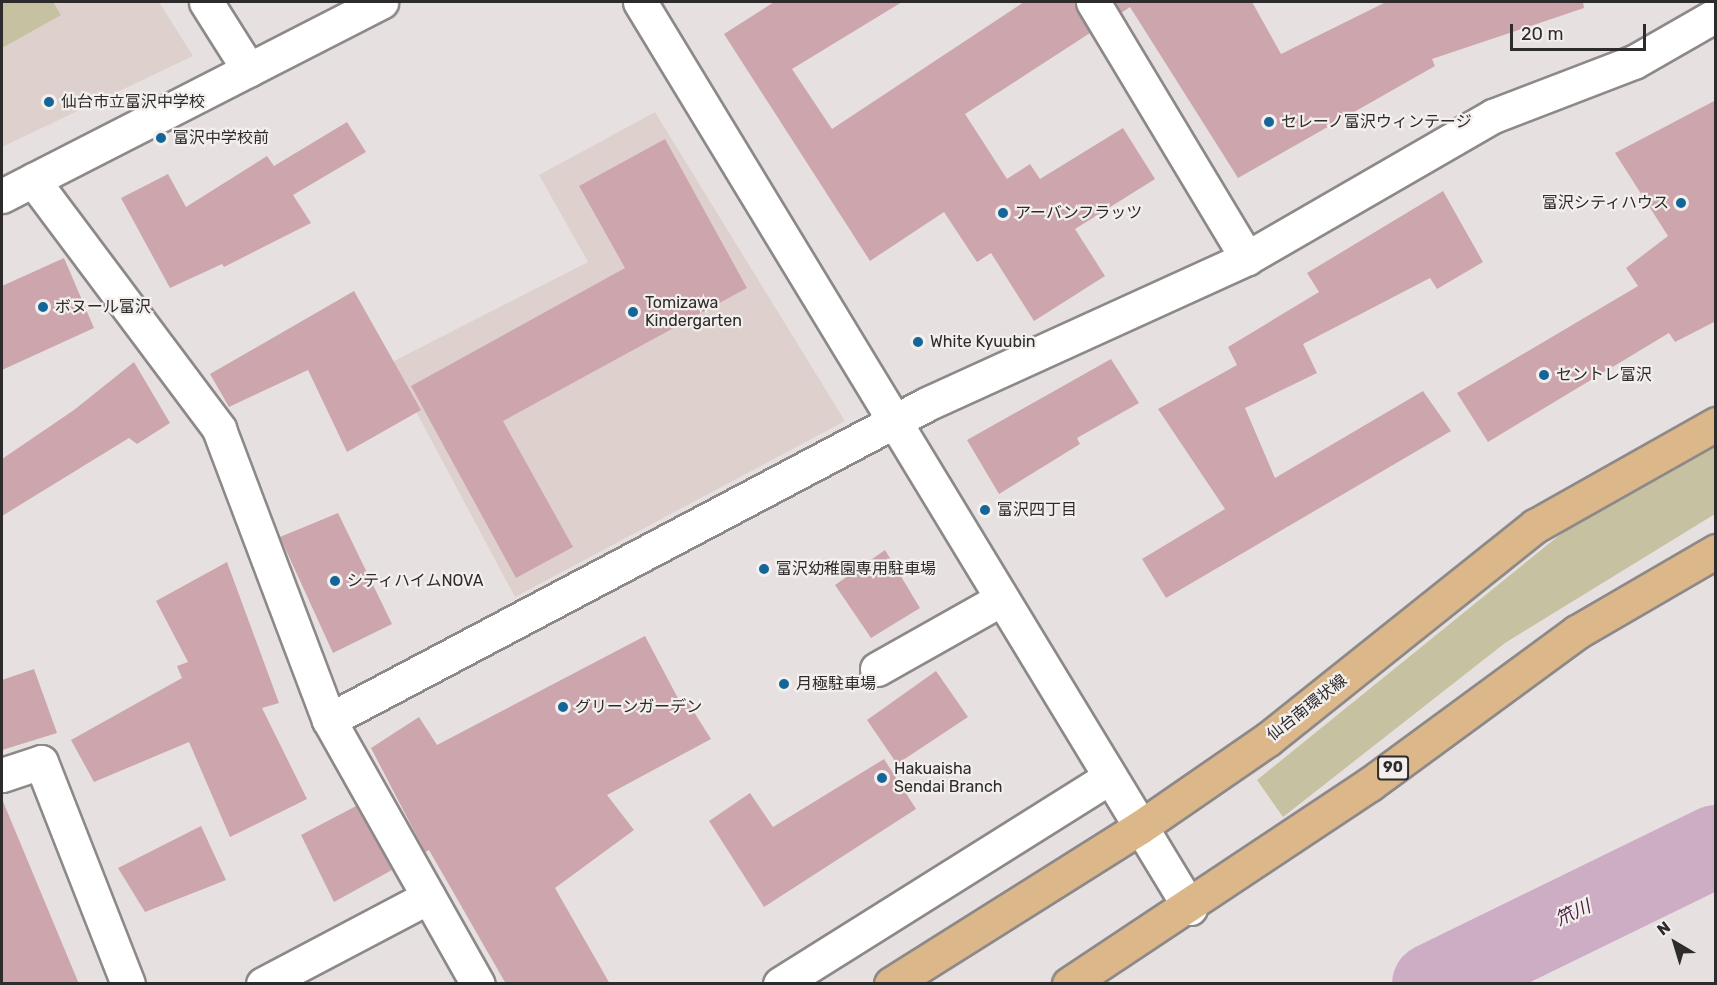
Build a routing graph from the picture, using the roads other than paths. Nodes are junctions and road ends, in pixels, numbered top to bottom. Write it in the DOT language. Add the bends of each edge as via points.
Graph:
graph roads {
  1 [pos="206,2"];
  2 [pos="381,2"];
  3 [pos="640,2"];
  4 [pos="1093,2"];
  5 [pos="1704,13"];
  6 [pos="249,70"];
  7 [pos="33,180"];
  8 [pos="2,196"];
  9 [pos="1247,258"];
  10 [pos="896,420"];
  11 [pos="1716,424"];
  12 [pos="1716,551"];
  13 [pos="1001,599"];
  14 [pos="878,669"];
  15 [pos="329,720"];
  16 [pos="2,775"];
  17 [pos="1109,778"];
  18 [pos="1139,828"];
  19 [pos="428,897"];
  20 [pos="1190,908"];
  21 [pos="128,984"];
  22 [pos="263,984"];
  23 [pos="478,984"];
  24 [pos="780,984"];
  25 [pos="891,984"];
  26 [pos="1069,984"];
  1 -- 6 [label="street"];
  2 -- 6 [label="street"];
  3 -- 10 [label="street"];
  4 -- 9 [label="street"];
  5 -- 9 [label="street" via="1635,62 1494,116"];
  6 -- 7 [label="street"];
  7 -- 8 [label="street"];
  7 -- 15 [label="street" via="219,429"];
  9 -- 10 [label="street"];
  10 -- 13 [label="street"];
  10 -- 15 [label="street"];
  11 -- 18 [label="main road, 仙台南環状線" via="1535,526 1268,739"];
  12 -- 20 [label="main road, 90" via="1577,632 1370,784"];
  13 -- 14 [label="street"];
  13 -- 17 [label="street"];
  15 -- 19 [label="street"];
  16 -- 21 [label="street" via="41,762"];
  17 -- 18 [label="street"];
  17 -- 24 [label="street"];
  18 -- 20 [label="street"];
  18 -- 25 [label="main road, 仙台南環状線"];
  19 -- 22 [label="street"];
  19 -- 23 [label="street"];
  20 -- 26 [label="main road, 90"];
}
